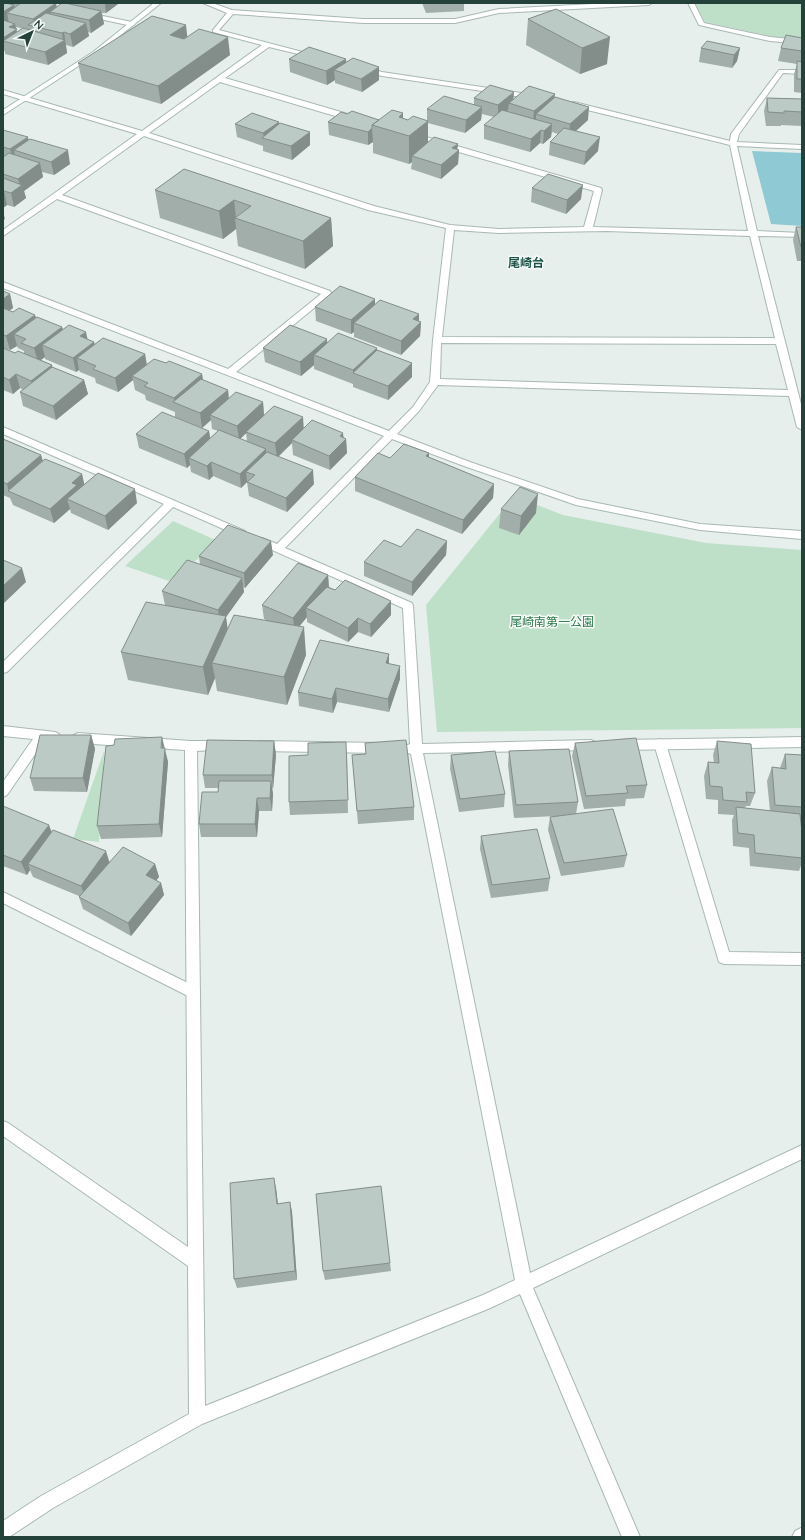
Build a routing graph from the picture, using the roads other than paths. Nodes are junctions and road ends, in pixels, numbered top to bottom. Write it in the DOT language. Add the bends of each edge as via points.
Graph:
graph roads {
  1 [pos="158,3"];
  2 [pos="206,3"];
  3 [pos="496,3"];
  4 [pos="649,3"];
  5 [pos="691,3"];
  6 [pos="499,11"];
  7 [pos="231,12"];
  8 [pos="81,14"];
  9 [pos="132,24"];
  10 [pos="802,42"];
  11 [pos="268,44"];
  12 [pos="320,58"];
  13 [pos="359,68"];
  14 [pos="802,72"];
  15 [pos="219,79"];
  16 [pos="3,92"];
  17 [pos="544,98"];
  18 [pos="25,99"];
  19 [pos="567,102"];
  20 [pos="3,113"];
  21 [pos="363,121"];
  22 [pos="144,134"];
  23 [pos="409,135"];
  24 [pos="733,144"];
  25 [pos="802,147"];
  26 [pos="56,196"];
  27 [pos="450,227"];
  28 [pos="588,229"];
  29 [pos="3,234"];
  30 [pos="753,234"];
  31 [pos="802,235"];
  32 [pos="3,285"];
  33 [pos="437,340"];
  34 [pos="780,342"];
  35 [pos="230,372"];
  36 [pos="435,382"];
  37 [pos="793,392"];
  38 [pos="802,427"];
  39 [pos="3,430"];
  40 [pos="390,434"];
  41 [pos="171,503"];
  42 [pos="802,535"];
  43 [pos="278,549"];
  44 [pos="3,669"];
  45 [pos="3,731"];
  46 [pos="42,736"];
  47 [pos="802,742"];
  48 [pos="660,744"];
  49 [pos="191,746"];
  50 [pos="416,749"];
  51 [pos="3,792"];
  52 [pos="3,897"];
  53 [pos="802,959"];
  54 [pos="193,992"];
  55 [pos="3,1128"];
  56 [pos="802,1152"];
  57 [pos="196,1262"];
  58 [pos="524,1284"];
  59 [pos="197,1418"];
  60 [pos="3,1531"];
  61 [pos="631,1537"];
  1 -- 9 [label="street"];
  2 -- 7 [label="street"];
  3 -- 6 [label="street"];
  4 -- 6 [label="street"];
  5 -- 10 [label="street" via="701,24 770,39"];
  6 -- 7 [label="street" via="455,21 363,21"];
  7 -- 11 [label="street" via="215,32"];
  8 -- 9 [label="street"];
  9 -- 18 [label="street" via="95,53"];
  11 -- 12 [label="street"];
  11 -- 15 [label="street"];
  13 -- 17 [label="street" via="382,74"];
  14 -- 24 [label="street" via="780,71 734,134"];
  15 -- 21 [label="street"];
  15 -- 22 [label="street"];
  16 -- 18 [label="street"];
  18 -- 20 [label="street"];
  18 -- 22 [label="street"];
  19 -- 24 [label="street"];
  22 -- 26 [label="street"];
  22 -- 27 [label="street" via="371,208"];
  23 -- 28 [label="street" via="598,190"];
  24 -- 25 [label="street"];
  24 -- 30 [label="street"];
  26 -- 29 [label="street"];
  26 -- 35 [label="street" via="327,293"];
  27 -- 28 [label="street" via="498,231"];
  27 -- 33 [label="street"];
  28 -- 30 [label="street"];
  30 -- 31 [label="street"];
  30 -- 34 [label="street"];
  32 -- 35 [label="street"];
  33 -- 34 [label="street"];
  33 -- 36 [label="street"];
  34 -- 37 [label="street"];
  35 -- 40 [label="street"];
  36 -- 37 [label="street"];
  36 -- 40 [label="street" via="416,409"];
  37 -- 38 [label="street"];
  39 -- 41 [label="street"];
  40 -- 42 [label="street" via="576,502 700,527"];
  40 -- 43 [label="street"];
  41 -- 43 [label="street"];
  41 -- 44 [label="street"];
  43 -- 50 [label="street" via="408,606"];
  45 -- 46 [label="street"];
  46 -- 49 [label="street"];
  46 -- 51 [label="street"];
  47 -- 48 [label="street"];
  48 -- 50 [label="street"];
  48 -- 53 [label="street" via="724,958"];
  49 -- 50 [label="street"];
  49 -- 54 [label="street"];
  50 -- 58 [label="street"];
  52 -- 54 [label="street"];
  54 -- 57 [label="street"];
  55 -- 57 [label="street"];
  56 -- 58 [label="street"];
  57 -- 59 [label="street"];
  58 -- 59 [label="street" via="488,1301"];
  58 -- 61 [label="street"];
  59 -- 60 [label="street" via="47,1502"];
}
